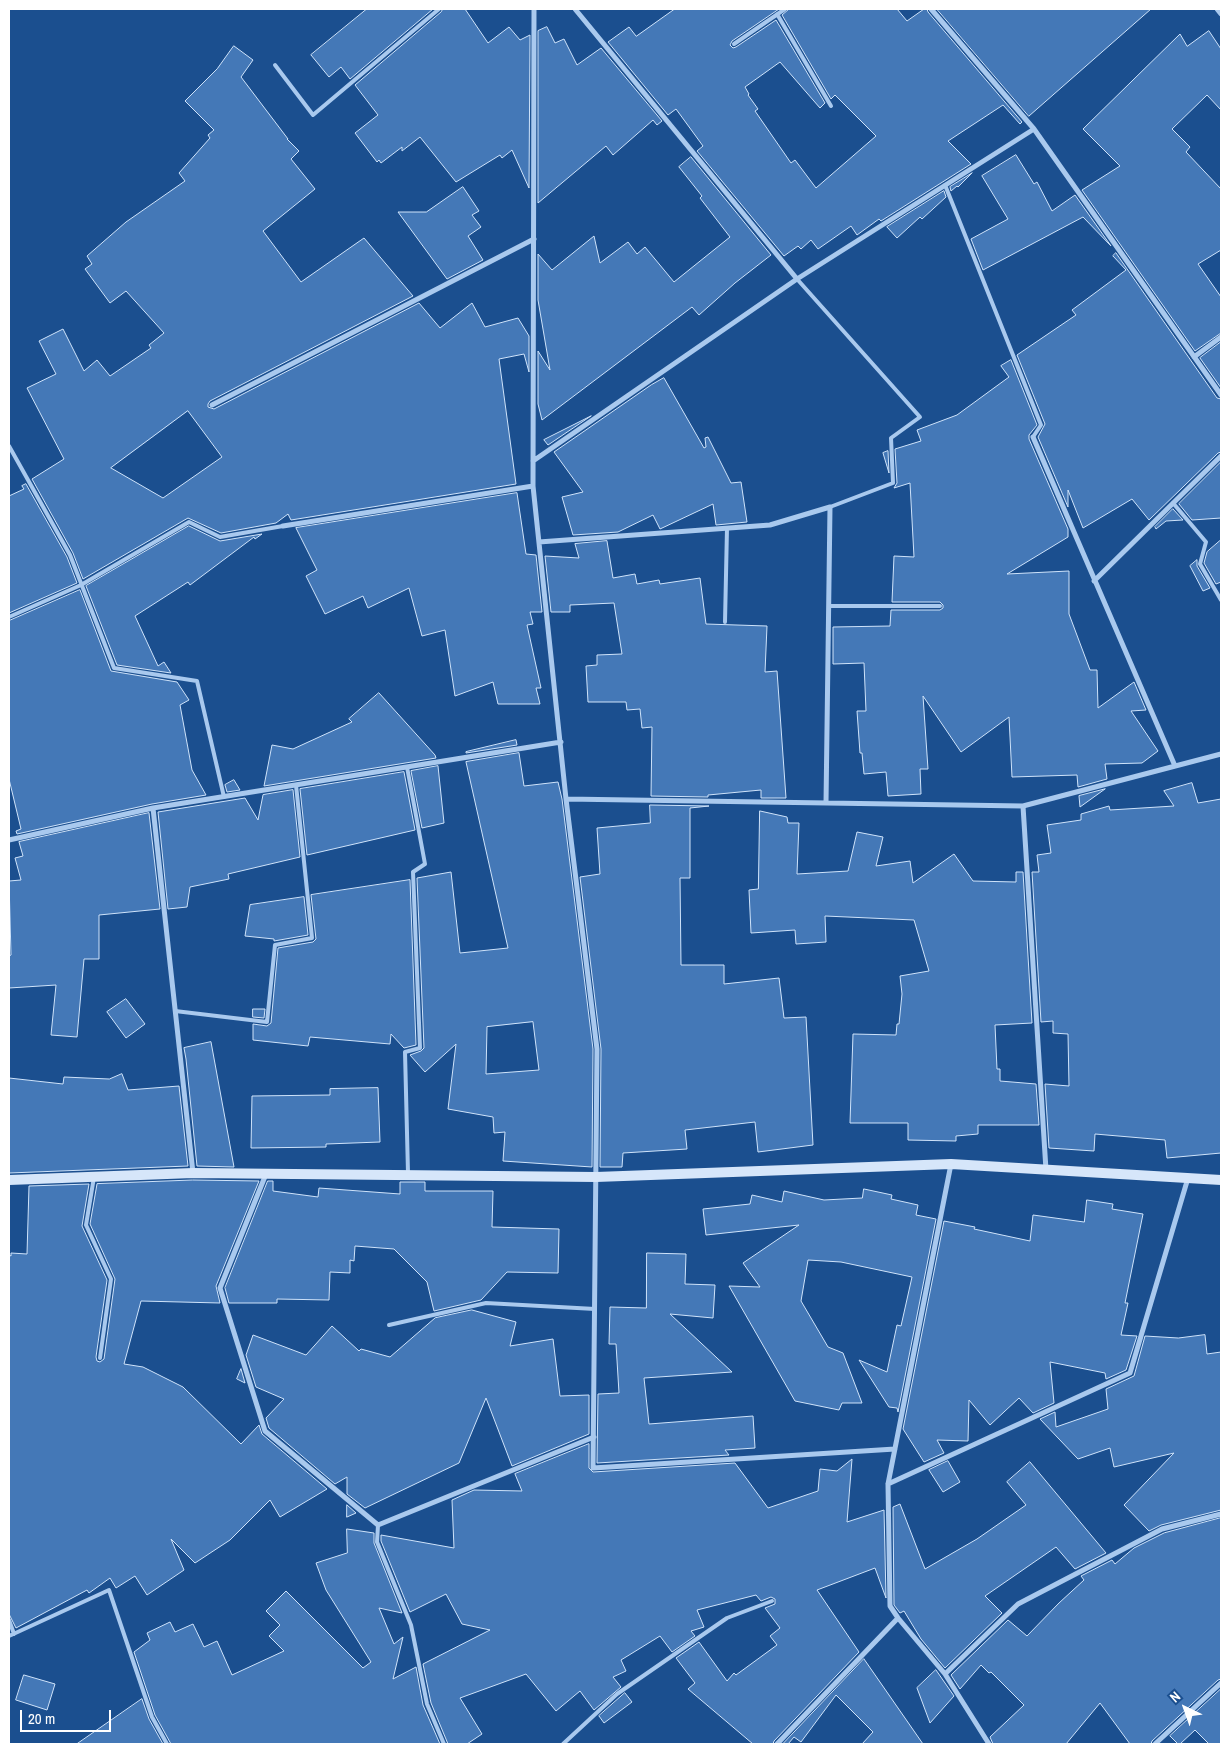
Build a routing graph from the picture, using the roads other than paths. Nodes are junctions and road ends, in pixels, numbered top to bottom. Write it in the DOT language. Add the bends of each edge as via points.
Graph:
graph roads {
  1 [pos="438,9"];
  2 [pos="534,9"];
  3 [pos="575,9"];
  4 [pos="785,9"];
  5 [pos="932,9"];
  6 [pos="1217,9"];
  7 [pos="777,14"];
  8 [pos="1221,14"];
  9 [pos="734,44"];
  10 [pos="275,65"];
  11 [pos="831,106"];
  12 [pos="1034,129"];
  13 [pos="945,185"];
  14 [pos="534,239"];
  15 [pos="797,279"];
  16 [pos="1221,338"];
  17 [pos="1194,357"];
  18 [pos="1221,395"];
  19 [pos="212,405"];
  20 [pos="1033,437"];
  21 [pos="9,446"];
  22 [pos="1221,456"];
  23 [pos="533,461"];
  24 [pos="533,486"];
  25 [pos="1173,503"];
  26 [pos="830,507"];
  27 [pos="283,526"];
  28 [pos="727,528"];
  29 [pos="539,542"];
  30 [pos="1094,581"];
  31 [pos="82,585"];
  32 [pos="1221,600"];
  33 [pos="829,606"];
  34 [pos="940,606"];
  35 [pos="9,617"];
  36 [pos="725,622"];
  37 [pos="561,742"];
  38 [pos="1221,754"];
  39 [pos="1175,766"];
  40 [pos="407,767"];
  41 [pos="296,785"];
  42 [pos="224,796"];
  43 [pos="566,799"];
  44 [pos="826,802"];
  45 [pos="1023,806"];
  46 [pos="153,808"];
  47 [pos="9,840"];
  48 [pos="175,1011"];
  49 [pos="951,1164"];
  50 [pos="1046,1170"];
  51 [pos="193,1173"];
  52 [pos="267,1174"];
  53 [pos="408,1175"];
  54 [pos="94,1176"];
  55 [pos="596,1178"];
  56 [pos="1188,1178"];
  57 [pos="9,1180"];
  58 [pos="1221,1180"];
  59 [pos="595,1309"];
  60 [pos="389,1325"];
  61 [pos="100,1358"];
  62 [pos="594,1437"];
  63 [pos="894,1449"];
  64 [pos="888,1484"];
  65 [pos="1221,1514"];
  66 [pos="378,1525"];
  67 [pos="772,1601"];
  68 [pos="898,1618"];
  69 [pos="9,1620"];
  70 [pos="14,1634"];
  71 [pos="9,1636"];
  72 [pos="945,1674"];
  73 [pos="1221,1683"];
  74 [pos="167,1744"];
  75 [pos="444,1744"];
  76 [pos="563,1744"];
  77 [pos="777,1744"];
  78 [pos="989,1744"];
  79 [pos="1155,1744"];
  1 -- 10 [label="lane" via="313,114"];
  2 -- 14 [label="street"];
  3 -- 15 [label="street"];
  4 -- 7 [label="lane"];
  5 -- 12 [label="street"];
  6 -- 8 [label="street"];
  7 -- 9 [label="lane"];
  7 -- 11 [label="lane"];
  12 -- 13 [label="street"];
  12 -- 17 [label="street"];
  13 -- 15 [label="street"];
  13 -- 20 [label="lane" via="1040,425"];
  14 -- 19 [label="street"];
  14 -- 23 [label="street"];
  15 -- 23 [label="street"];
  15 -- 26 [label="lane" via="920,417 891,438 893,483"];
  16 -- 17 [label="street"];
  17 -- 18 [label="street"];
  20 -- 30 [label="street"];
  21 -- 31 [label="lane" via="70,555"];
  22 -- 25 [label="street"];
  23 -- 24 [label="street"];
  24 -- 27 [label="street"];
  24 -- 29 [label="street"];
  25 -- 30 [label="street"];
  25 -- 32 [label="lane" via="1206,542 1200,564"];
  26 -- 28 [label="street" via="770,525"];
  26 -- 33 [label="street"];
  27 -- 31 [label="lane" via="220,537 189,522"];
  28 -- 29 [label="street"];
  28 -- 36 [label="lane"];
  29 -- 37 [label="street"];
  30 -- 39 [label="street"];
  31 -- 35 [label="lane"];
  31 -- 42 [label="lane" via="114,668 197,681"];
  33 -- 34 [label="lane"];
  33 -- 44 [label="street"];
  37 -- 40 [label="street"];
  37 -- 43 [label="street"];
  38 -- 39 [label="street"];
  39 -- 45 [label="street"];
  40 -- 41 [label="street"];
  40 -- 53 [label="lane" via="425,864 412,872 420,1048 405,1052"];
  41 -- 42 [label="street"];
  41 -- 48 [label="lane" via="312,938 275,945 267,1022"];
  42 -- 46 [label="street"];
  43 -- 44 [label="street"];
  43 -- 55 [label="street" via="596,1050"];
  44 -- 45 [label="street"];
  45 -- 50 [label="street"];
  46 -- 47 [label="street"];
  46 -- 48 [label="street"];
  48 -- 51 [label="street"];
  49 -- 50 [label="street"];
  49 -- 55 [label="street"];
  49 -- 63 [label="street"];
  50 -- 56 [label="street"];
  51 -- 52 [label="street"];
  51 -- 54 [label="street"];
  52 -- 53 [label="street"];
  52 -- 66 [label="street" via="220,1288 262,1422 265,1431"];
  53 -- 55 [label="street"];
  54 -- 57 [label="street"];
  54 -- 61 [label="lane" via="86,1225 111,1279"];
  55 -- 59 [label="street"];
  56 -- 58 [label="street"];
  56 -- 64 [label="street" via="1130,1373"];
  59 -- 60 [label="lane" via="486,1303"];
  59 -- 62 [label="street"];
  62 -- 63 [label="street" via="593,1468"];
  62 -- 66 [label="street"];
  63 -- 64 [label="street"];
  64 -- 68 [label="street" via="890,1606"];
  65 -- 72 [label="street" via="1162,1529 1018,1604"];
  66 -- 75 [label="lane" via="377,1542 411,1625 428,1704"];
  67 -- 76 [label="lane" via="727,1618 617,1694"];
  68 -- 72 [label="street"];
  68 -- 77 [label="street"];
  69 -- 70 [label="lane"];
  70 -- 71 [label="lane"];
  70 -- 74 [label="lane" via="109,1590 152,1717"];
  72 -- 78 [label="street"];
  73 -- 79 [label="street"];
}
